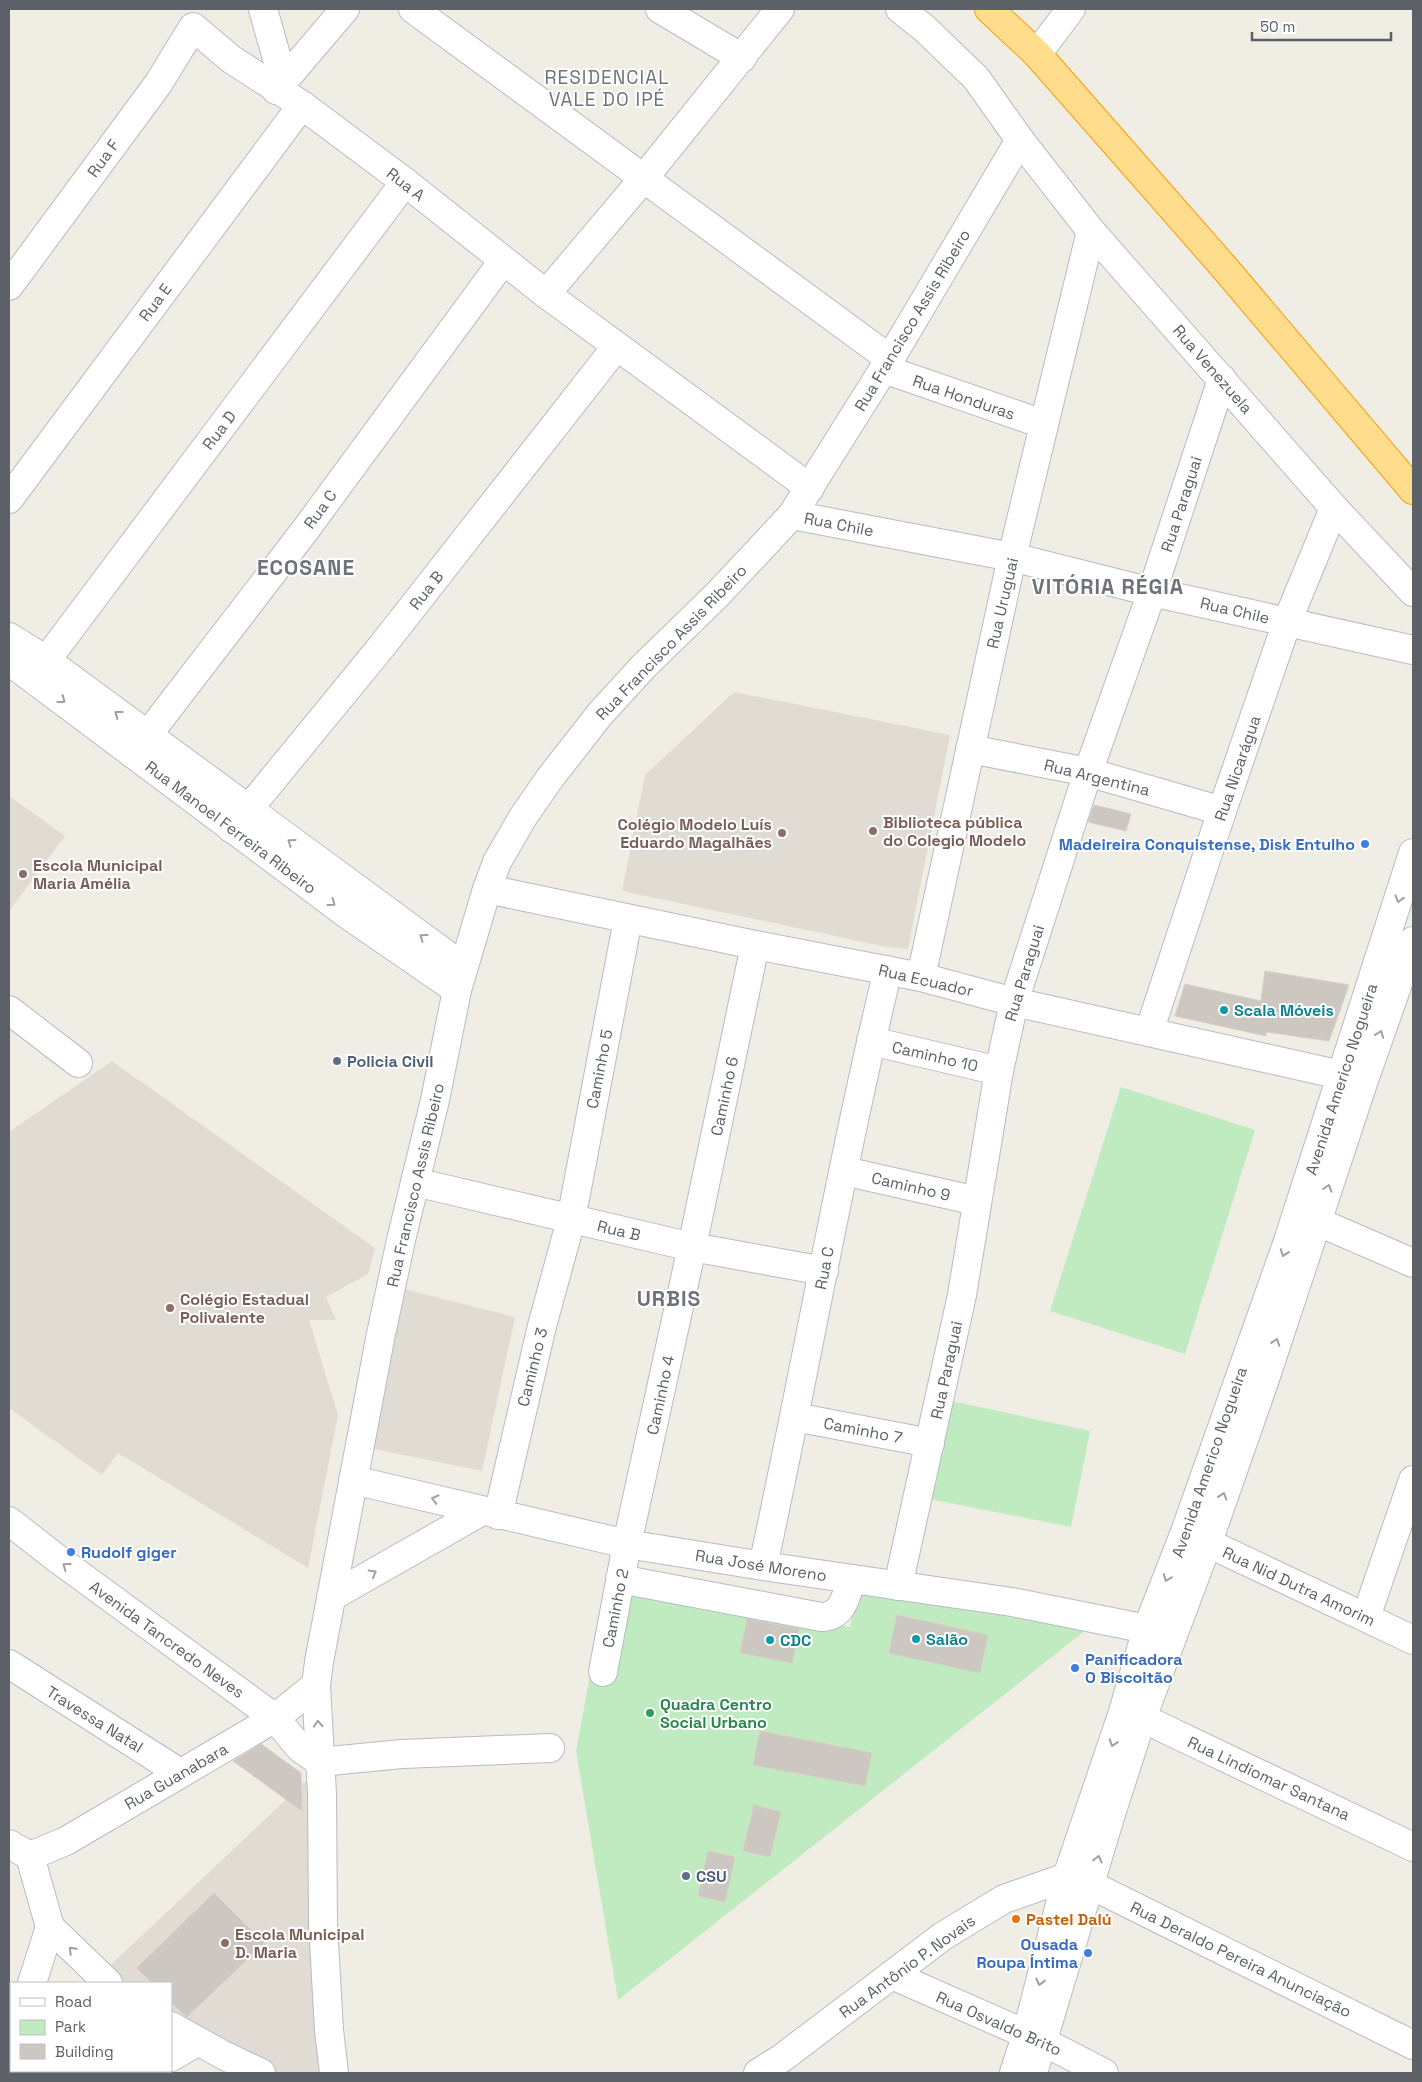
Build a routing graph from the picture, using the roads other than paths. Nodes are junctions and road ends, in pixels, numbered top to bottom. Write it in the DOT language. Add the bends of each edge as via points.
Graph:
graph roads {
  1 [pos="263,9"];
  2 [pos="345,9"];
  3 [pos="413,9"];
  4 [pos="660,9"];
  5 [pos="780,9"];
  6 [pos="900,9"];
  7 [pos="989,9"];
  8 [pos="1071,9"];
  9 [pos="193,27"];
  10 [pos="1037,54"];
  11 [pos="742,58"];
  12 [pos="279,85"];
  13 [pos="302,106"];
  14 [pos="1020,140"];
  15 [pos="644,178"];
  16 [pos="405,182"];
  17 [pos="1091,231"];
  18 [pos="503,261"];
  19 [pos="9,286"];
  20 [pos="546,294"];
  21 [pos="617,346"];
  22 [pos="887,364"];
  23 [pos="1222,379"];
  24 [pos="1043,424"];
  25 [pos="810,488"];
  26 [pos="1413,490"];
  27 [pos="9,499"];
  28 [pos="1334,508"];
  29 [pos="792,515"];
  30 [pos="1012,558"];
  31 [pos="1152,592"];
  32 [pos="1413,592"];
  33 [pos="1287,622"];
  34 [pos="11,648"];
  35 [pos="1413,650"];
  36 [pos="39,669"];
  37 [pos="140,744"];
  38 [pos="970,749"];
  39 [pos="1088,772"];
  40 [pos="1222,811"];
  41 [pos="239,819"];
  42 [pos="1413,853"];
  43 [pos="486,889"];
  44 [pos="628,919"];
  45 [pos="1413,940"];
  46 [pos="755,945"];
  47 [pos="888,970"];
  48 [pos="921,977"];
  49 [pos="459,978"];
  50 [pos="1014,1002"];
  51 [pos="9,1010"];
  52 [pos="1149,1032"];
  53 [pos="871,1041"];
  54 [pos="78,1063"];
  55 [pos="999,1071"];
  56 [pos="1353,1077"];
  57 [pos="844,1170"];
  58 [pos="416,1182"];
  59 [pos="977,1201"];
  60 [pos="1307,1217"];
  61 [pos="571,1220"];
  62 [pos="692,1247"];
  63 [pos="1413,1263"];
  64 [pos="824,1271"];
  65 [pos="795,1416"];
  66 [pos="930,1444"];
  67 [pos="353,1480"];
  68 [pos="1413,1480"];
  69 [pos="490,1513"];
  70 [pos="9,1522"];
  71 [pos="1196,1537"];
  72 [pos="627,1544"];
  73 [pos="763,1566"];
  74 [pos="620,1579"];
  75 [pos="852,1579"];
  76 [pos="898,1586"];
  77 [pos="331,1597"];
  78 [pos="1366,1617"];
  79 [pos="1159,1633"];
  80 [pos="1413,1640"];
  81 [pos="9,1664"];
  82 [pos="603,1672"];
  83 [pos="316,1685"];
  84 [pos="1133,1715"];
  85 [pos="275,1718"];
  86 [pos="550,1748"];
  87 [pos="320,1762"];
  88 [pos="180,1773"];
  89 [pos="1413,1847"];
  90 [pos="19,1850"];
  91 [pos="1079,1881"];
  92 [pos="50,1927"];
  93 [pos="892,1975"];
  94 [pos="32,1982"];
  95 [pos="107,1982"];
  96 [pos="172,2027"];
  97 [pos="1035,2039"];
  98 [pos="197,2042"];
  99 [pos="1413,2045"];
  100 [pos="172,2056"];
  101 [pos="789,2066"];
  102 [pos="261,2073"];
  103 [pos="334,2073"];
  104 [pos="758,2073"];
  105 [pos="1014,2073"];
  106 [pos="1034,2073"];
  107 [pos="1104,2073"];
  1 -- 12 [label="street"];
  2 -- 12 [label="street"];
  3 -- 15 [label="street, Rua Honduras"];
  4 -- 11 [label="street"];
  5 -- 11 [label="street"];
  6 -- 14 [label="street, Rua Venezuela" via="976,78"];
  7 -- 10 [label="highway"];
  8 -- 10 [label="street"];
  9 -- 12 [label="street, Rua A" via="232,59"];
  9 -- 19 [label="street, Rua F" via="158,84"];
  10 -- 26 [label="highway" via="1224,266"];
  11 -- 15 [label="street"];
  12 -- 13 [label="street, Rua A"];
  13 -- 16 [label="street, Rua A"];
  13 -- 27 [label="street, Rua E"];
  14 -- 17 [label="street, Rua Venezuela"];
  14 -- 22 [label="street, Rua Francisco Assis Ribeiro"];
  15 -- 20 [label="street"];
  15 -- 22 [label="street, Rua Honduras"];
  16 -- 18 [label="street, Rua A"];
  16 -- 36 [label="street, Rua D"];
  17 -- 23 [label="street, Rua Venezuela"];
  17 -- 24 [label="street, Rua Uruguai"];
  18 -- 20 [label="street, Rua A"];
  18 -- 37 [label="street, Rua C" via="306,529"];
  20 -- 21 [label="street, Rua A"];
  21 -- 25 [label="street, Rua Chile"];
  21 -- 41 [label="street, Rua B" via="382,646"];
  22 -- 24 [label="street, Rua Honduras"];
  22 -- 25 [label="street, Rua Francisco Assis Ribeiro"];
  23 -- 28 [label="street, Rua Venezuela"];
  23 -- 31 [label="street, Rua Paraguai"];
  24 -- 30 [label="street, Rua Uruguai"];
  25 -- 29 [label="street, Rua Francisco Assis Ribeiro"];
  28 -- 32 [label="street, Rua Venezuela"];
  28 -- 33 [label="street, Rua Nicarágua"];
  29 -- 30 [label="street, Rua Chile"];
  29 -- 43 [label="street, Rua Francisco Assis Ribeiro" via="600,714 524,817 497,862"];
  30 -- 31 [label="street, Rua Chile"];
  30 -- 38 [label="street, Rua Uruguai"];
  31 -- 33 [label="street, Rua Chile"];
  31 -- 39 [label="street, Rua Paraguai"];
  33 -- 35 [label="street, Rua Chile"];
  33 -- 40 [label="street, Rua Nicarágua"];
  34 -- 36 [label="street, Rua Manoel Ferreira Ribeiro"];
  36 -- 37 [label="street, Rua Manoel Ferreira Ribeiro"];
  37 -- 41 [label="street, Rua Manoel Ferreira Ribeiro"];
  38 -- 39 [label="street, Rua Argentina"];
  38 -- 48 [label="street, Rua Uruguai"];
  39 -- 40 [label="street, Rua Argentina"];
  39 -- 50 [label="street, Rua Paraguai"];
  40 -- 52 [label="street, Rua Nicarágua"];
  41 -- 49 [label="street, Rua Manoel Ferreira Ribeiro" via="348,915"];
  42 -- 56 [label="street, Avenida Americo Nogueira, one-way"];
  43 -- 44 [label="street, Rua Ecuador"];
  43 -- 49 [label="street, Rua Francisco Assis Ribeiro"];
  44 -- 46 [label="street, Rua Ecuador"];
  44 -- 61 [label="street, Caminho 5"];
  56 -- 45 [label="street, Avenida Americo Nogueira, one-way"];
  46 -- 47 [label="street, Rua Ecuador"];
  46 -- 62 [label="street, Caminho 6"];
  47 -- 48 [label="street, Rua Ecuador"];
  47 -- 53 [label="street, Rua C"];
  48 -- 50 [label="street, Rua Ecuador"];
  49 -- 58 [label="street, Rua Francisco Assis Ribeiro"];
  50 -- 52 [label="street, Rua Ecuador"];
  50 -- 55 [label="street, Rua Paraguai"];
  51 -- 54 [label="street"];
  52 -- 56 [label="street, Rua Ecuador"];
  53 -- 55 [label="street, Caminho 10"];
  53 -- 57 [label="street, Rua C"];
  55 -- 59 [label="street, Rua Paraguai"];
  56 -- 60 [label="street, Avenida Americo Nogueira"];
  57 -- 59 [label="street, Caminho 9"];
  57 -- 64 [label="street, Rua C"];
  58 -- 61 [label="street, Rua B"];
  58 -- 67 [label="street, Rua Francisco Assis Ribeiro"];
  59 -- 66 [label="street, Rua Paraguai" via="962,1295"];
  60 -- 63 [label="street"];
  60 -- 71 [label="street, Avenida Americo Nogueira" via="1287,1244"];
  61 -- 62 [label="street, Rua B"];
  61 -- 69 [label="street, Caminho 3"];
  62 -- 64 [label="street, Rua B"];
  62 -- 72 [label="street, Caminho 4"];
  64 -- 65 [label="street, Rua C"];
  65 -- 66 [label="street, Caminho 7"];
  65 -- 73 [label="street, Rua C"];
  66 -- 76 [label="street, Rua Paraguai"];
  69 -- 67 [label="street, Rua José Moreno, one-way"];
  67 -- 77 [label="street, Rua Francisco Assis Ribeiro"];
  68 -- 78 [label="street"];
  69 -- 72 [label="street, Rua José Moreno"];
  77 -- 69 [label="street, one-way"];
  85 -- 70 [label="street, Avenida Tancredo Neves, one-way"];
  71 -- 78 [label="street, Rua Nid Dutra Amorim"];
  71 -- 79 [label="street, Avenida Americo Nogueira"];
  72 -- 73 [label="street, Rua José Moreno"];
  72 -- 74 [label="street, Caminho 2"];
  73 -- 75 [label="street, Rua José Moreno"];
  74 -- 75 [label="street" via="821,1617 838,1612"];
  74 -- 82 [label="street, Caminho 2"];
  75 -- 76 [label="street, Rua José Moreno"];
  76 -- 79 [label="street, Rua José Moreno" via="1012,1602"];
  77 -- 83 [label="street, Rua Francisco Assis Ribeiro"];
  78 -- 80 [label="street, Rua Nid Dutra Amorim"];
  79 -- 84 [label="street, Avenida Americo Nogueira"];
  81 -- 88 [label="street, Travessa Natal"];
  83 -- 85 [label="street, Rua Guanabara"];
  87 -- 83 [label="street, Rua Francisco Assis Ribeiro, one-way"];
  84 -- 89 [label="street, Rua Lindiomar Santana"];
  84 -- 91 [label="street, Avenida Americo Nogueira" via="1111,1814"];
  85 -- 87 [label="street, Avenida Tancredo Neves" via="300,1748"];
  85 -- 88 [label="street, Rua Guanabara"];
  86 -- 87 [label="street" via="402,1754"];
  87 -- 103 [label="street, Rua Francisco Assis Ribeiro" via="323,1924"];
  88 -- 90 [label="street, Rua Guanabara" via="66,1841"];
  90 -- 92 [label="street" via="37,1876"];
  91 -- 93 [label="street, Rua Antônio P. Novais" via="1004,1899 943,1936"];
  91 -- 97 [label="street, Avenida Americo Nogueira"];
  91 -- 99 [label="street, Rua Deraldo Pereira Anunciação"];
  92 -- 94 [label="street"];
  95 -- 92 [label="street, one-way"];
  93 -- 97 [label="street, Rua Osvaldo Brito"];
  93 -- 101 [label="street, Rua Antônio P. Novais"];
  96 -- 98 [label="street"];
  97 -- 105 [label="street, Avenida Americo Nogueira"];
  97 -- 106 [label="street, Avenida Americo Nogueira"];
  97 -- 107 [label="street, Rua Osvaldo Brito"];
  98 -- 100 [label="street"];
  98 -- 102 [label="street"];
  101 -- 104 [label="street, Rua Antônio P. Novais"];
}
